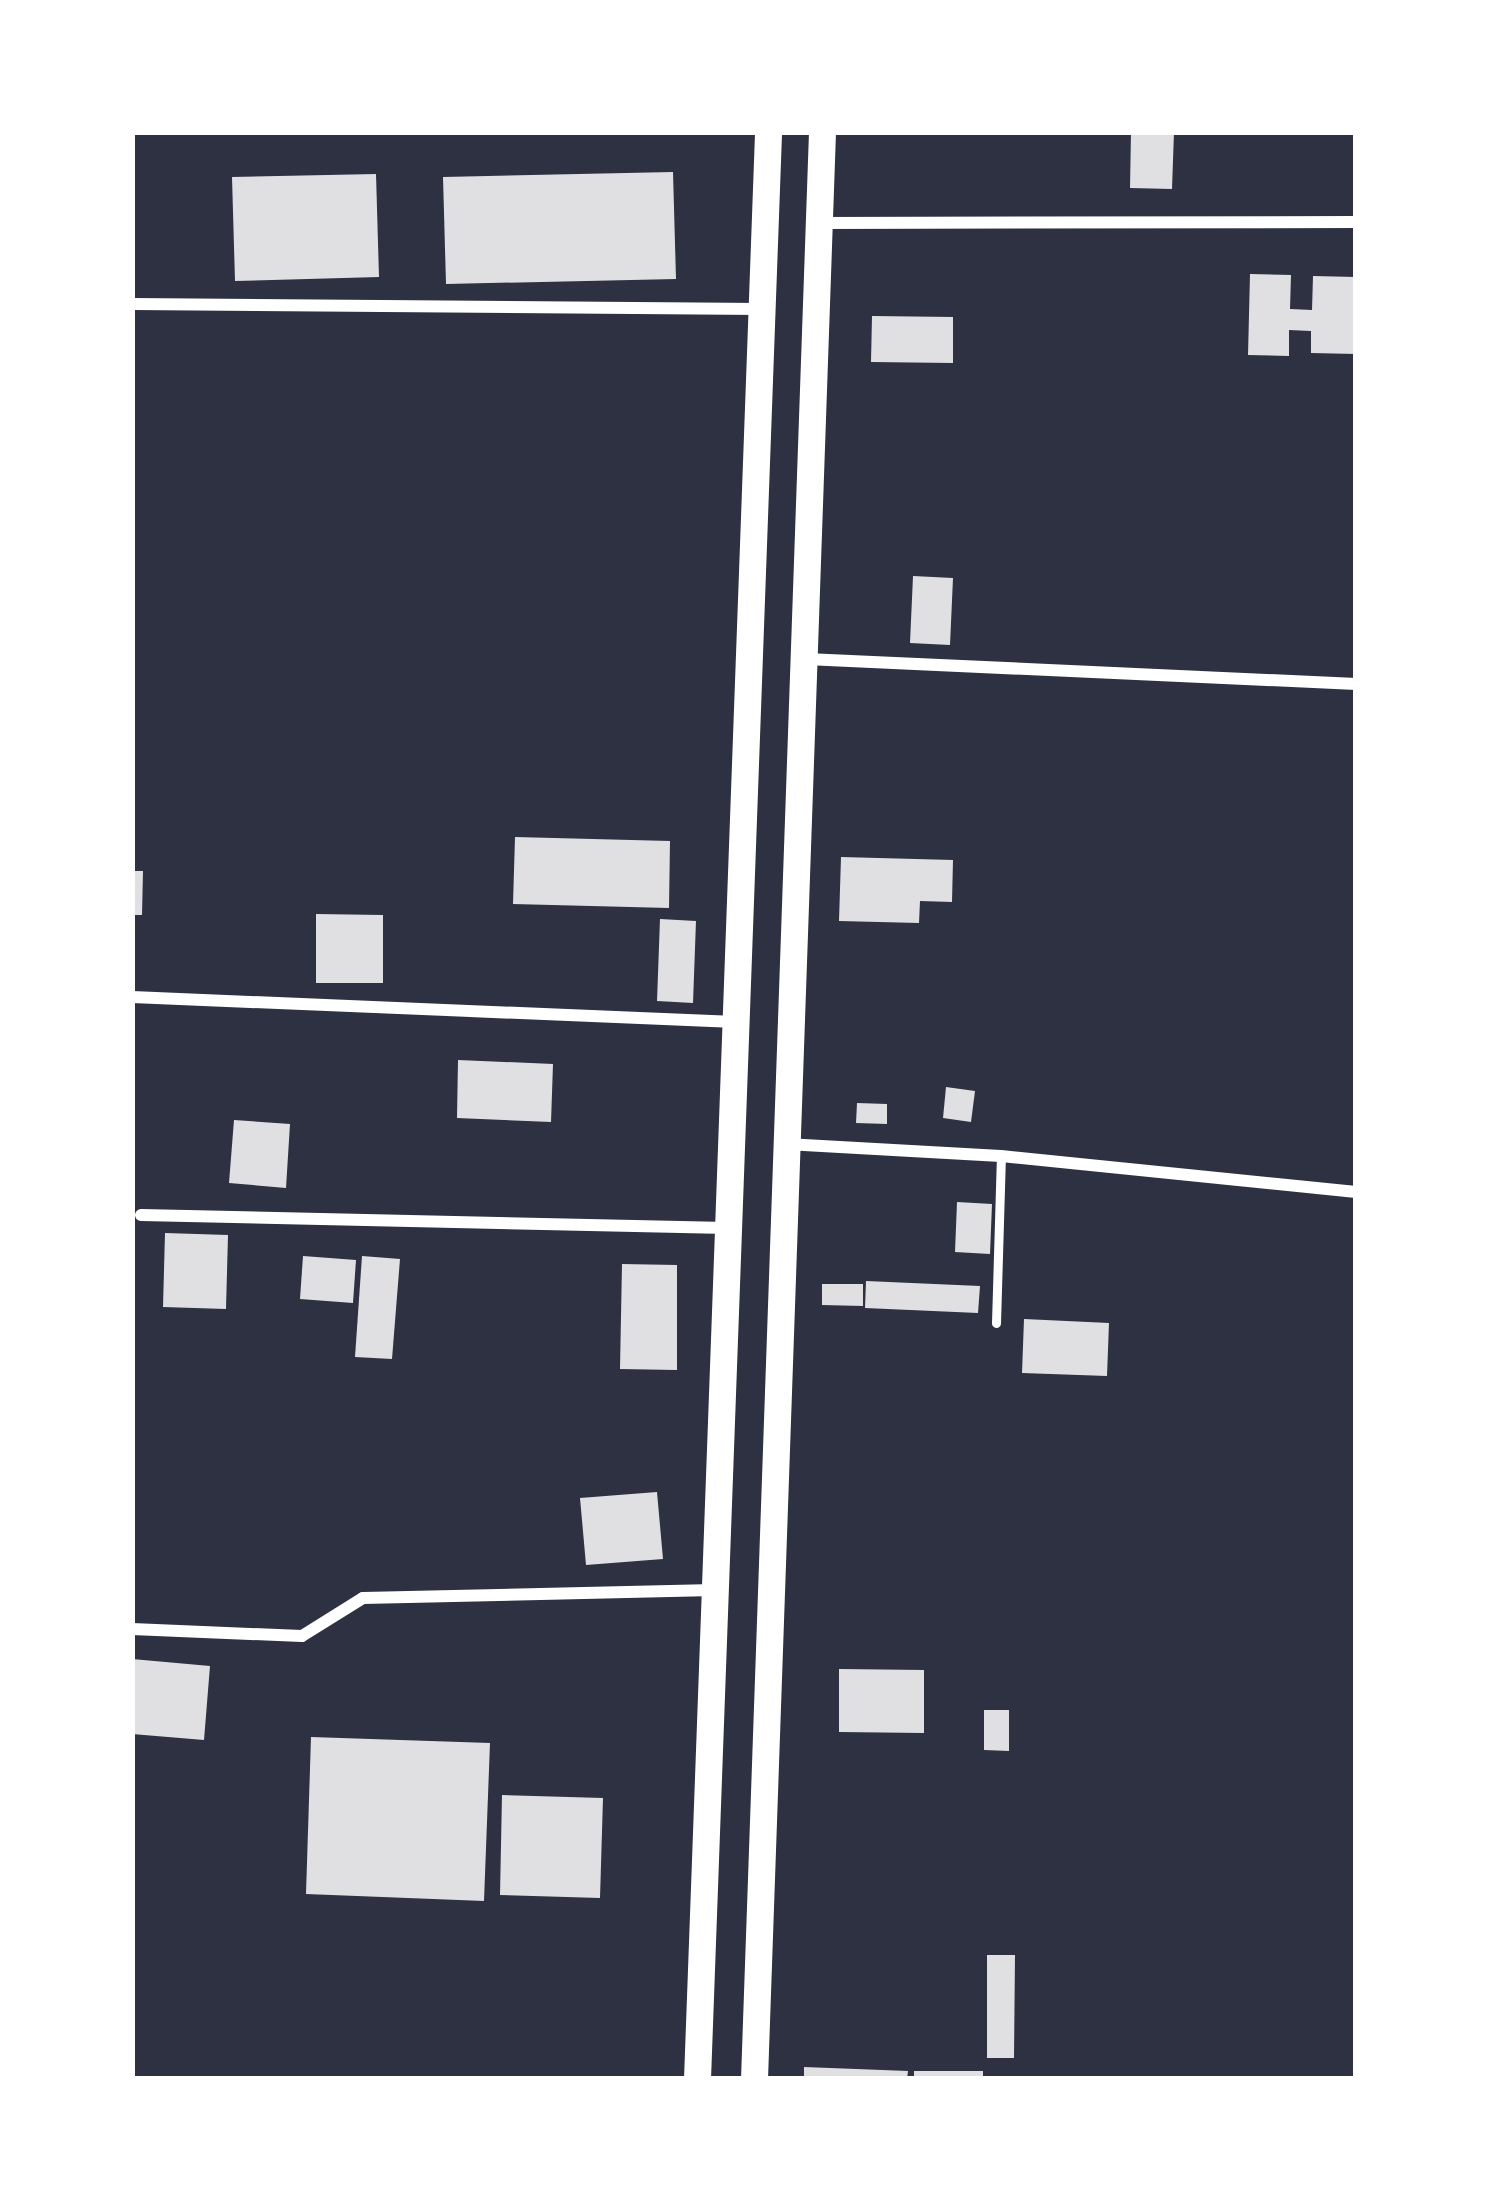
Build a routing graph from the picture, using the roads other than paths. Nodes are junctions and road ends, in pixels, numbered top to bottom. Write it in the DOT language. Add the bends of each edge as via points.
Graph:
graph roads {
  1 [pos="768,132"];
  2 [pos="822,132"];
  3 [pos="1356,222"];
  4 [pos="819,223"];
  5 [pos="132,304"];
  6 [pos="761,309"];
  7 [pos="803,659"];
  8 [pos="1356,684"];
  9 [pos="132,997"];
  10 [pos="735,1022"];
  11 [pos="785,1144"];
  12 [pos="1001,1156"];
  13 [pos="1356,1192"];
  14 [pos="141,1215"];
  15 [pos="728,1228"];
  16 [pos="996,1323"];
  17 [pos="715,1590"];
  18 [pos="132,1630"];
  19 [pos="697,2079"];
  20 [pos="754,2079"];
  1 -- 6 [label="main road"];
  2 -- 4 [label="main road"];
  3 -- 4 [label="street"];
  4 -- 7 [label="main road"];
  5 -- 6 [label="street"];
  6 -- 10 [label="main road"];
  7 -- 8 [label="street"];
  7 -- 11 [label="main road"];
  9 -- 10 [label="street"];
  10 -- 15 [label="main road"];
  11 -- 12 [label="street"];
  11 -- 20 [label="main road"];
  12 -- 13 [label="street"];
  12 -- 16 [label="lane"];
  14 -- 15 [label="street"];
  15 -- 17 [label="main road"];
  17 -- 18 [label="street" via="363,1598 302,1636"];
  17 -- 19 [label="main road"];
}
